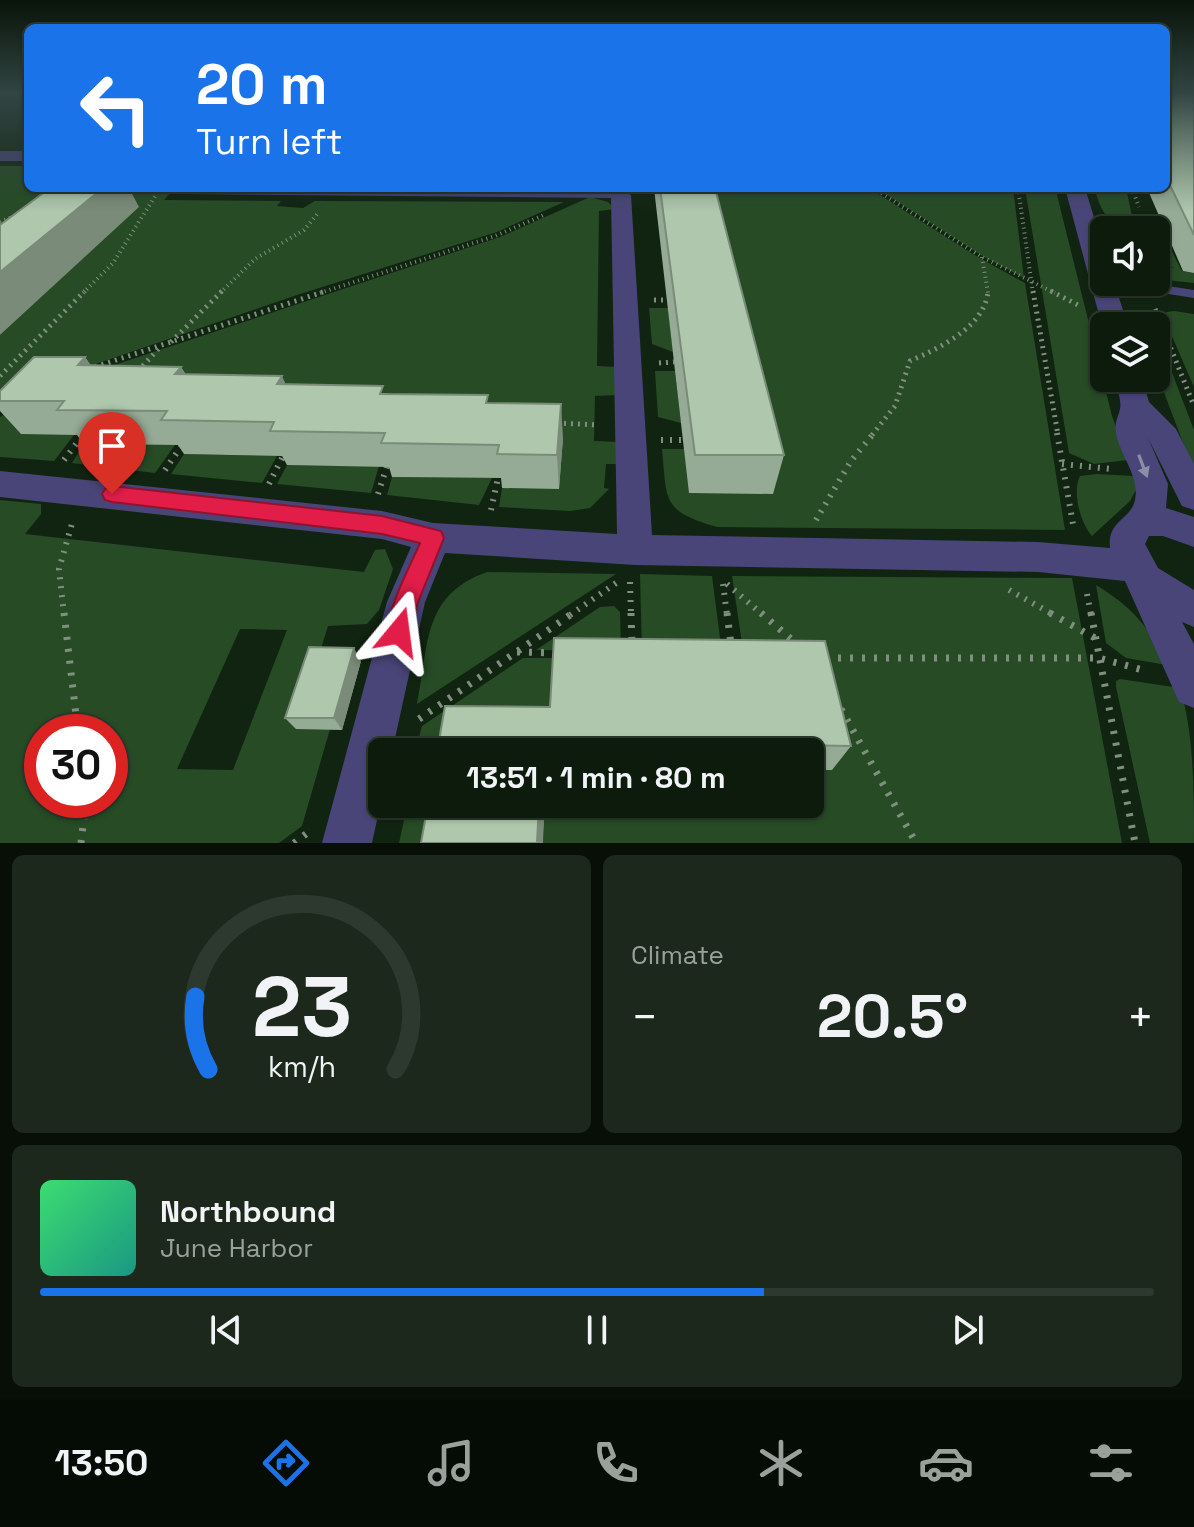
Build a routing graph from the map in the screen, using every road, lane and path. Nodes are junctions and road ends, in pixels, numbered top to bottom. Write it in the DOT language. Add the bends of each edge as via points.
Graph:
graph roads {
  1 [pos="0,156"];
  2 [pos="24,156"];
  3 [pos="158,192"];
  4 [pos="334,192"];
  5 [pos="595,192"];
  6 [pos="608,192"];
  7 [pos="879,192"];
  8 [pos="1019,192"];
  9 [pos="1076,192"];
  10 [pos="1133,192"];
  11 [pos="1139,207"];
  12 [pos="22,213"];
  13 [pos="0,222"];
  14 [pos="1090,230"];
  15 [pos="982,257"];
  16 [pos="1031,283"];
  17 [pos="1170,286"];
  18 [pos="1194,287"];
  19 [pos="1170,290"];
  20 [pos="1194,294"];
  21 [pos="1154,305"];
  22 [pos="1091,312"];
  23 [pos="170,342"];
  24 [pos="161,345"];
  25 [pos="93,368"];
  26 [pos="0,376"];
  27 [pos="133,376"];
  28 [pos="1132,392"];
  29 [pos="1194,406"];
  30 [pos="553,423"];
  31 [pos="630,426"];
  32 [pos="83,435"];
  33 [pos="683,440"];
  34 [pos="182,445"];
  35 [pos="657,449"];
  36 [pos="283,456"];
  37 [pos="1062,464"];
  38 [pos="387,466"];
  39 [pos="1119,470"];
  40 [pos="160,477"];
  41 [pos="498,478"];
  42 [pos="70,479"];
  43 [pos="0,484"];
  44 [pos="266,488"];
  45 [pos="1194,497"];
  46 [pos="377,499"];
  47 [pos="490,511"];
  48 [pos="1137,525"];
  49 [pos="1194,532"];
  50 [pos="808,533"];
  51 [pos="1059,535"];
  52 [pos="433,538"];
  53 [pos="635,550"];
  54 [pos="1140,574"];
  55 [pos="1084,581"];
  56 [pos="1002,586"];
  57 [pos="1194,609"];
  58 [pos="1095,639"];
  59 [pos="803,649"];
  60 [pos="517,652"];
  61 [pos="574,653"];
  62 [pos="632,654"];
  63 [pos="732,656"];
  64 [pos="814,658"];
  65 [pos="1099,658"];
  66 [pos="1176,680"];
  67 [pos="835,699"];
  68 [pos="76,714"];
  69 [pos="419,719"];
  70 [pos="84,818"];
  71 [pos="81,843"];
  72 [pos="347,843"];
  73 [pos="916,843"];
  74 [pos="1135,843"];
  1 -- 2 [label="street"];
  3 -- 26 [label="path" via="113,263"];
  4 -- 23 [label="path" via="304,230 255,259"];
  5 -- 23 [label="path" via="495,236"];
  6 -- 31 [label="street" via="621,195"];
  7 -- 15 [label="path"];
  8 -- 16 [label="path"];
  9 -- 14 [label="street"];
  10 -- 11 [label="path"];
  12 -- 13 [label="path"];
  15 -- 16 [label="path"];
  15 -- 50 [label="path" via="989,282 983,311 935,350 910,361 895,406 851,461"];
  16 -- 22 [label="path"];
  16 -- 37 [label="path"];
  17 -- 18 [label="lane"];
  19 -- 20 [label="lane"];
  21 -- 29 [label="path"];
  23 -- 24 [label="path"];
  24 -- 25 [label="path"];
  24 -- 27 [label="path"];
  28 -- 45 [label="street" via="1165,437"];
  28 -- 48 [label="street, one-way" via="1129,431 1151,497 1150,508"];
  30 -- 31 [label="path"];
  31 -- 53 [label="street"];
  32 -- 42 [label="path"];
  33 -- 35 [label="path" via="656,440"];
  34 -- 40 [label="path"];
  36 -- 44 [label="path"];
  37 -- 39 [label="path"];
  37 -- 51 [label="path" via="1075,537"];
  38 -- 46 [label="path"];
  41 -- 47 [label="path"];
  42 -- 43 [label="street"];
  42 -- 52 [label="street" via="382,525"];
  42 -- 68 [label="path" via="59,569"];
  48 -- 49 [label="street" via="1167,523"];
  48 -- 54 [label="street" via="1124,541"];
  52 -- 53 [label="street"];
  52 -- 72 [label="street" via="406,602"];
  53 -- 54 [label="street" via="1038,557"];
  54 -- 57 [label="street" via="1166,596"];
  54 -- 66 [label="street"];
  55 -- 58 [label="path"];
  56 -- 58 [label="path"];
  58 -- 65 [label="path"];
  59 -- 63 [label="path" via="723,580"];
  60 -- 61 [label="path"];
  60 -- 62 [label="path" via="629,574"];
  60 -- 69 [label="path"];
  64 -- 65 [label="path"];
  65 -- 66 [label="path"];
  65 -- 74 [label="path"];
  67 -- 73 [label="path"];
  70 -- 71 [label="path"];
}
